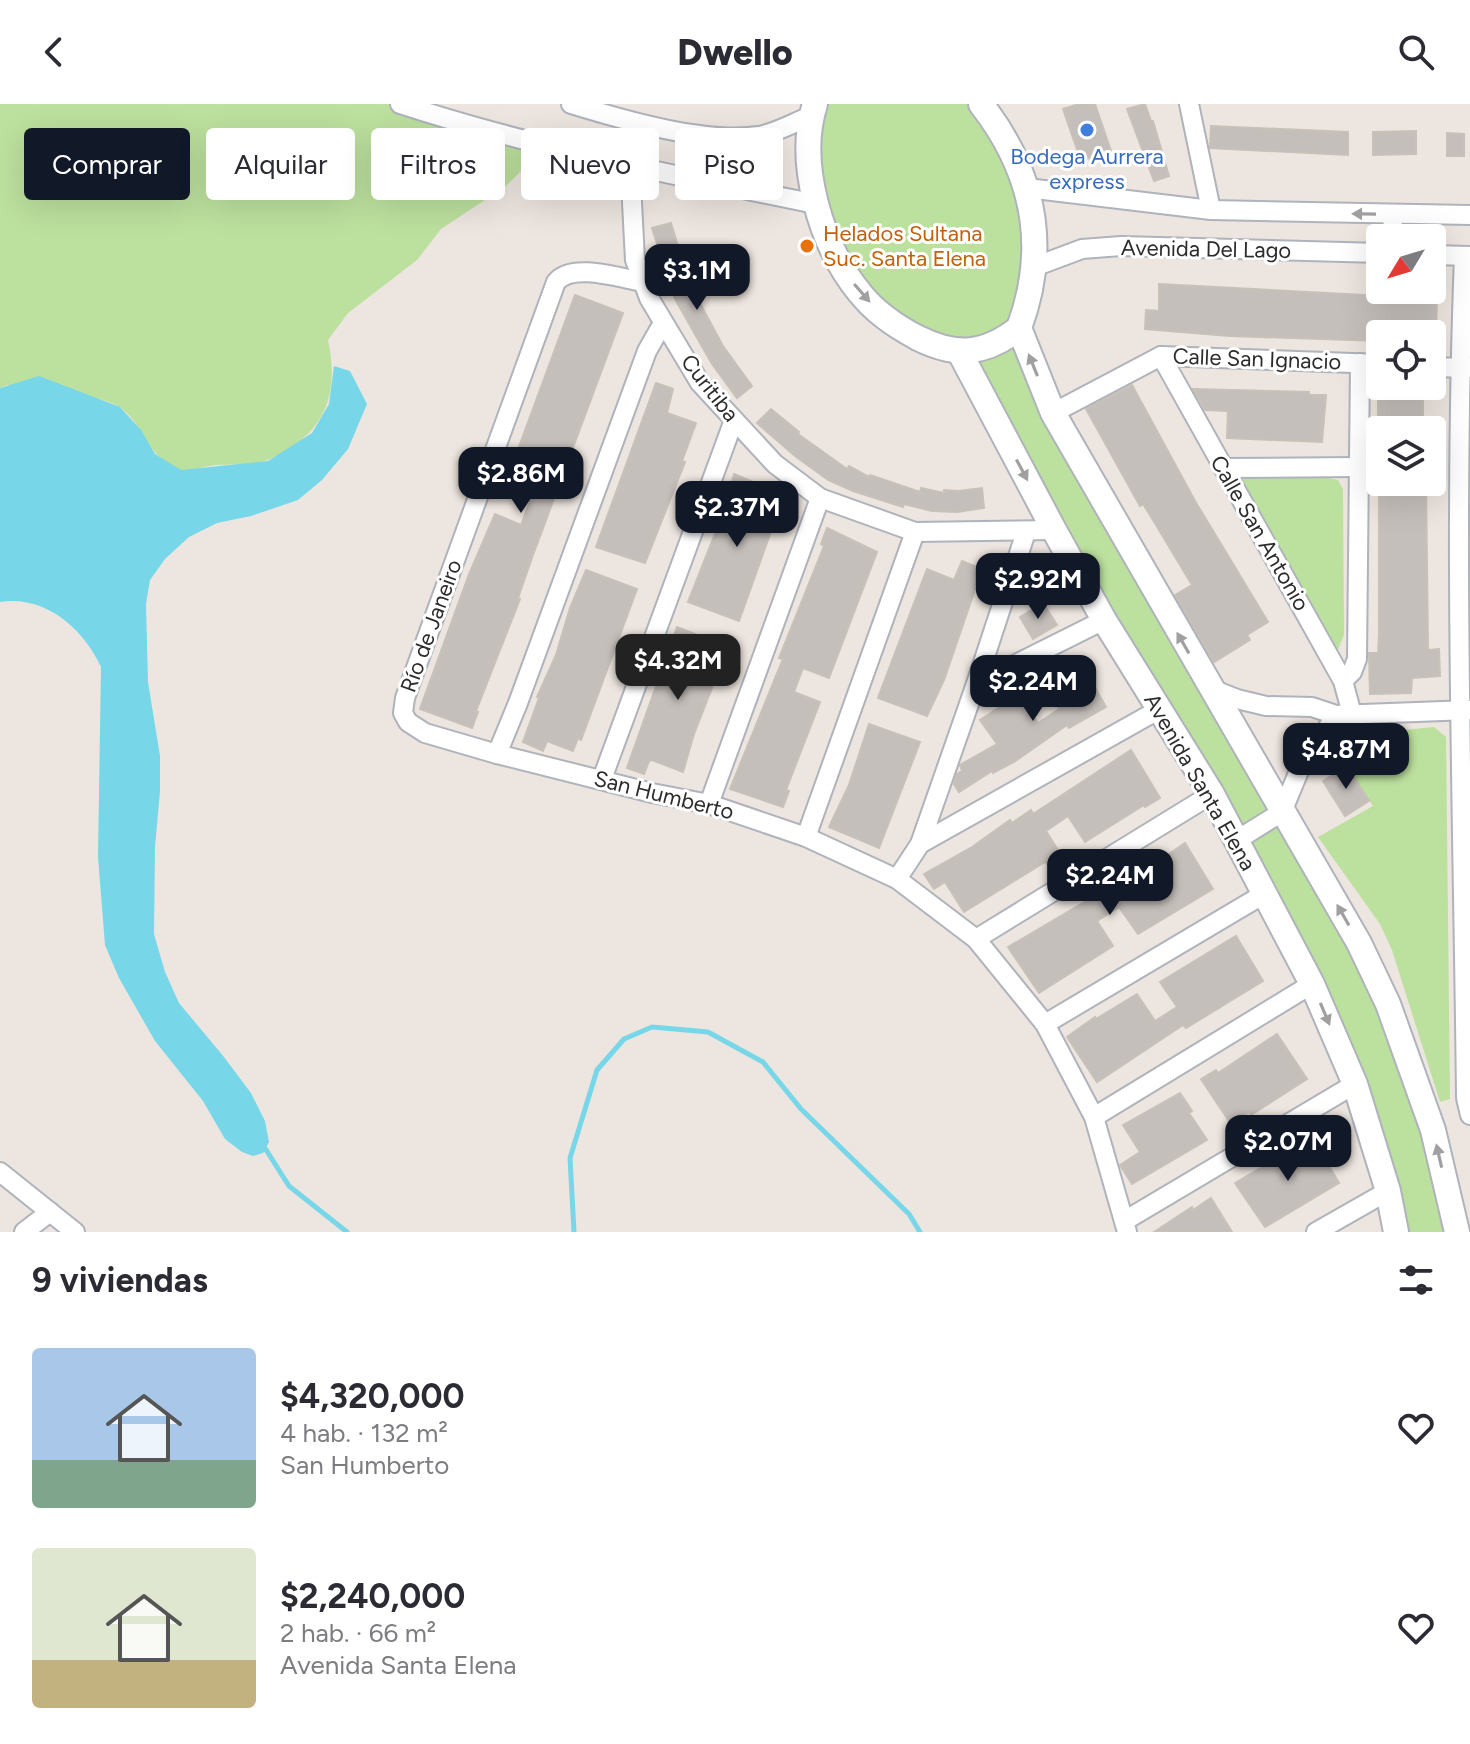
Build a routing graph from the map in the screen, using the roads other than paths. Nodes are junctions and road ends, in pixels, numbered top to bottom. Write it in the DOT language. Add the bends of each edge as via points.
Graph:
graph roads {
  1 [pos="400,104"];
  2 [pos="571,104"];
  3 [pos="981,104"];
  4 [pos="1189,104"];
  5 [pos="813,110"];
  6 [pos="619,111"];
  7 [pos="521,138"];
  8 [pos="659,170"];
  9 [pos="1027,188"];
  10 [pos="632,200"];
  11 [pos="816,204"];
  12 [pos="1211,210"];
  13 [pos="1393,214"];
  14 [pos="1470,215"];
  15 [pos="1393,224"];
  16 [pos="1366,253"];
  17 [pos="1446,255"];
  18 [pos="1467,256"];
  19 [pos="1034,267"];
  20 [pos="643,282"];
  21 [pos="663,323"];
  22 [pos="1019,328"];
  23 [pos="959,351"];
  24 [pos="1161,356"];
  25 [pos="1360,363"];
  26 [pos="1366,363"];
  27 [pos="1465,368"];
  28 [pos="1053,413"];
  29 [pos="734,420"];
  30 [pos="1358,467"];
  31 [pos="1223,468"];
  32 [pos="820,498"];
  33 [pos="1054,530"];
  34 [pos="915,532"];
  35 [pos="1026,532"];
  36 [pos="1104,620"];
  37 [pos="1343,681"];
  38 [pos="976,684"];
  39 [pos="1209,688"];
  40 [pos="1158,710"];
  41 [pos="1466,710"];
  42 [pos="1344,714"];
  43 [pos="425,733"];
  44 [pos="497,754"];
  45 [pos="602,779"];
  46 [pos="1212,794"];
  47 [pos="709,804"];
  48 [pos="1282,812"];
  49 [pos="806,837"];
  50 [pos="1237,840"];
  51 [pos="920,844"];
  52 [pos="897,879"];
  53 [pos="1264,894"];
  54 [pos="976,939"];
  55 [pos="1312,984"];
  56 [pos="1045,1024"];
  57 [pos="1355,1084"];
  58 [pos="1470,1115"];
  59 [pos="1094,1117"];
  60 [pos="0,1172"];
  61 [pos="1388,1191"];
  62 [pos="50,1212"];
  63 [pos="1127,1226"];
  64 [pos="24,1232"];
  65 [pos="75,1232"];
  66 [pos="1316,1232"];
  67 [pos="1396,1232"];
  68 [pos="1457,1232"];
  1 -- 7 [label="street"];
  2 -- 6 [label="street"];
  3 -- 9 [label="street" via="1005,137"];
  4 -- 12 [label="street"];
  5 -- 6 [label="street" via="760,136 714,137"];
  5 -- 11 [label="street" via="808,154"];
  8 -- 11 [label="street"];
  9 -- 12 [label="street, Avenida Del Lago"];
  9 -- 19 [label="street"];
  10 -- 20 [label="street, Curitiba" via="635,260"];
  11 -- 23 [label="street, one-way" via="860,294 910,334 939,349"];
  13 -- 12 [label="street, Avenida Del Lago, one-way"];
  13 -- 14 [label="street, Avenida Del Lago"];
  13 -- 15 [label="street"];
  16 -- 19 [label="street, Avenida Del Lago" via="1121,246 1082,249"];
  17 -- 18 [label="street"];
  18 -- 27 [label="street"];
  19 -- 22 [label="street"];
  20 -- 21 [label="street, Curitiba"];
  20 -- 43 [label="street, Río de Janeiro" via="573,272 556,282 405,698 408,722"];
  21 -- 29 [label="street, Curitiba" via="700,383"];
  21 -- 44 [label="street" via="647,351"];
  22 -- 23 [label="street" via="1001,343"];
  28 -- 22 [label="street, one-way"];
  23 -- 33 [label="street, Avenida Santa Elena, one-way"];
  24 -- 25 [label="street, Calle San Ignacio"];
  24 -- 28 [label="street, Calle San Ignacio"];
  24 -- 31 [label="street, Calle San Antonio"];
  25 -- 26 [label="street, Calle San Ignacio"];
  25 -- 30 [label="street"];
  27 -- 41 [label="street"];
  39 -- 28 [label="street, one-way"];
  29 -- 32 [label="street, Curitiba" via="775,464"];
  29 -- 45 [label="street"];
  30 -- 31 [label="street"];
  30 -- 37 [label="street" via="1357,659"];
  31 -- 37 [label="street, Calle San Antonio"];
  32 -- 34 [label="street, Curitiba"];
  32 -- 47 [label="street"];
  33 -- 35 [label="street, Curitiba"];
  33 -- 36 [label="street, Avenida Santa Elena"];
  34 -- 35 [label="street, Curitiba"];
  34 -- 49 [label="street"];
  35 -- 38 [label="street"];
  36 -- 38 [label="street"];
  36 -- 40 [label="street, Avenida Santa Elena"];
  37 -- 42 [label="street, Calle San Antonio"];
  38 -- 51 [label="street"];
  39 -- 42 [label="street" via="1266,706"];
  39 -- 48 [label="street"];
  40 -- 46 [label="street, Avenida Santa Elena"];
  40 -- 51 [label="street"];
  41 -- 42 [label="street"];
  41 -- 58 [label="street"];
  42 -- 48 [label="street" via="1299,771"];
  43 -- 44 [label="street, San Humberto"];
  44 -- 45 [label="street, San Humberto"];
  45 -- 47 [label="street, San Humberto"];
  46 -- 50 [label="street, Avenida Santa Elena"];
  46 -- 54 [label="street"];
  47 -- 49 [label="street, San Humberto"];
  48 -- 50 [label="street"];
  68 -- 48 [label="street, one-way" via="1433,1130 1388,1004 1359,943"];
  49 -- 52 [label="street, San Humberto"];
  50 -- 53 [label="street, Avenida Santa Elena"];
  51 -- 52 [label="street"];
  52 -- 54 [label="street, San Humberto"];
  53 -- 55 [label="street, Avenida Santa Elena"];
  53 -- 56 [label="street"];
  54 -- 56 [label="street, San Humberto"];
  55 -- 57 [label="street, Avenida Santa Elena, one-way"];
  55 -- 59 [label="street"];
  56 -- 59 [label="street, San Humberto"];
  57 -- 61 [label="street, Avenida Santa Elena"];
  57 -- 63 [label="street"];
  59 -- 63 [label="street, San Humberto"];
  60 -- 62 [label="street"];
  61 -- 66 [label="street"];
  61 -- 67 [label="street, Avenida Santa Elena"];
  62 -- 64 [label="street"];
  62 -- 65 [label="street"];
}
